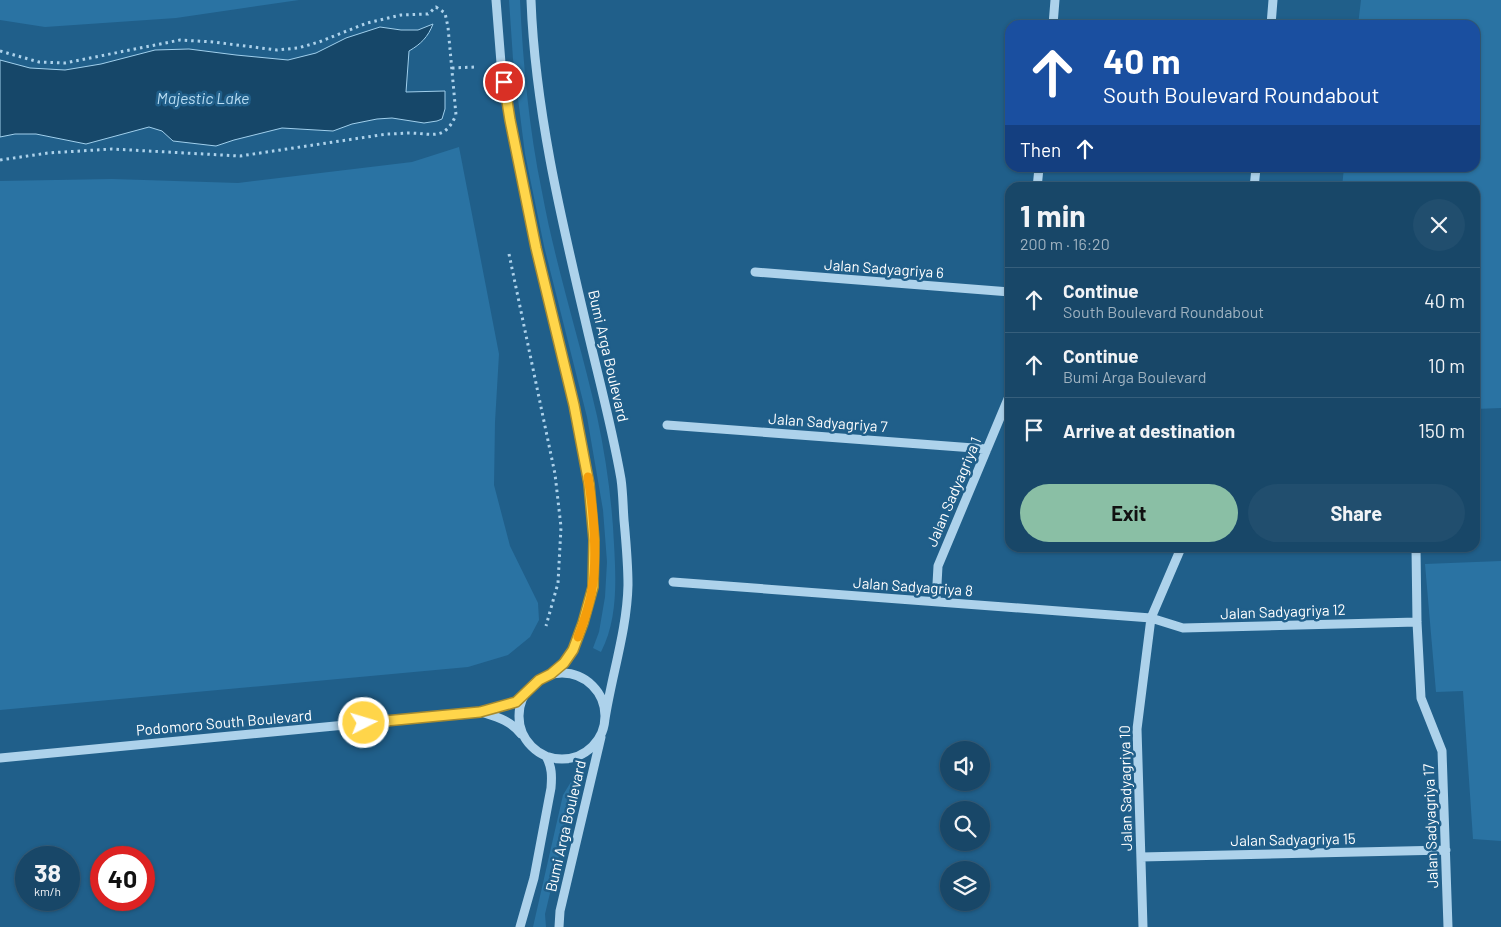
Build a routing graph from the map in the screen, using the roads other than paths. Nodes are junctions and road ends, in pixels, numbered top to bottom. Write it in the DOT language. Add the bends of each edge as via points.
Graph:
graph roads {
  1 [pos="496,0"];
  2 [pos="531,0"];
  3 [pos="1055,0"];
  4 [pos="1273,0"];
  5 [pos="1053,20"];
  6 [pos="1271,20"];
  7 [pos="755,272"];
  8 [pos="1005,292"];
  9 [pos="1005,406"];
  10 [pos="667,425"];
  11 [pos="987,450"];
  12 [pos="1179,552"];
  13 [pos="1416,552"];
  14 [pos="672,582"];
  15 [pos="936,602"];
  16 [pos="1151,618"];
  17 [pos="1417,622"];
  18 [pos="551,674"];
  19 [pos="525,694"];
  20 [pos="480,712"];
  21 [pos="605,719"];
  22 [pos="602,732"];
  23 [pos="525,739"];
  24 [pos="546,756"];
  25 [pos="0,758"];
  26 [pos="1446,850"];
  27 [pos="1141,857"];
  28 [pos="520,927"];
  29 [pos="558,927"];
  30 [pos="1143,927"];
  31 [pos="1448,927"];
  1 -- 18 [label="street" via="510,120 536,248 574,405 589,484 594,540 593,587 587,612 573,650"];
  2 -- 21 [label="street, Bumi Arga Boulevard" via="536,65 548,146 621,481 628,587"];
  3 -- 5 [label="street"];
  4 -- 6 [label="street"];
  7 -- 8 [label="street, Jalan Sadyagriya 6"];
  9 -- 11 [label="street, Jalan Sadyagriya 1"];
  10 -- 11 [label="street, Jalan Sadyagriya 7"];
  11 -- 15 [label="street, Jalan Sadyagriya 1" via="938,566"];
  12 -- 16 [label="street, Jalan Sadyagriya 10"];
  13 -- 17 [label="street, Jalan Sadyagriya 17"];
  14 -- 15 [label="street, Jalan Sadyagriya 8"];
  15 -- 16 [label="street, Jalan Sadyagriya 8"];
  16 -- 17 [label="street, Jalan Sadyagriya 12" via="1183,628"];
  16 -- 27 [label="street, Jalan Sadyagriya 10" via="1137,729"];
  17 -- 26 [label="street, Jalan Sadyagriya 17" via="1421,698 1442,751"];
  18 -- 19 [label="street" via="539,680"];
  18 -- 21 [label="street" via="571,674 589,683 604,705"];
  19 -- 20 [label="street, Podomoro South Boulevard" via="516,702"];
  19 -- 23 [label="street" via="518,714"];
  20 -- 23 [label="street, Podomoro South Boulevard" via="503,719 516,727"];
  20 -- 25 [label="street, Podomoro South Boulevard"];
  21 -- 22 [label="street"];
  22 -- 24 [label="street" via="585,753 572,758"];
  22 -- 29 [label="street, Bumi Arga Boulevard"];
  23 -- 24 [label="street"];
  24 -- 28 [label="street, Bumi Arga Boulevard" via="552,775 551,788 534,878"];
  26 -- 27 [label="street, Jalan Sadyagriya 15"];
  26 -- 31 [label="street, Jalan Sadyagriya 17"];
  27 -- 30 [label="street, Jalan Sadyagriya 10"];
}
